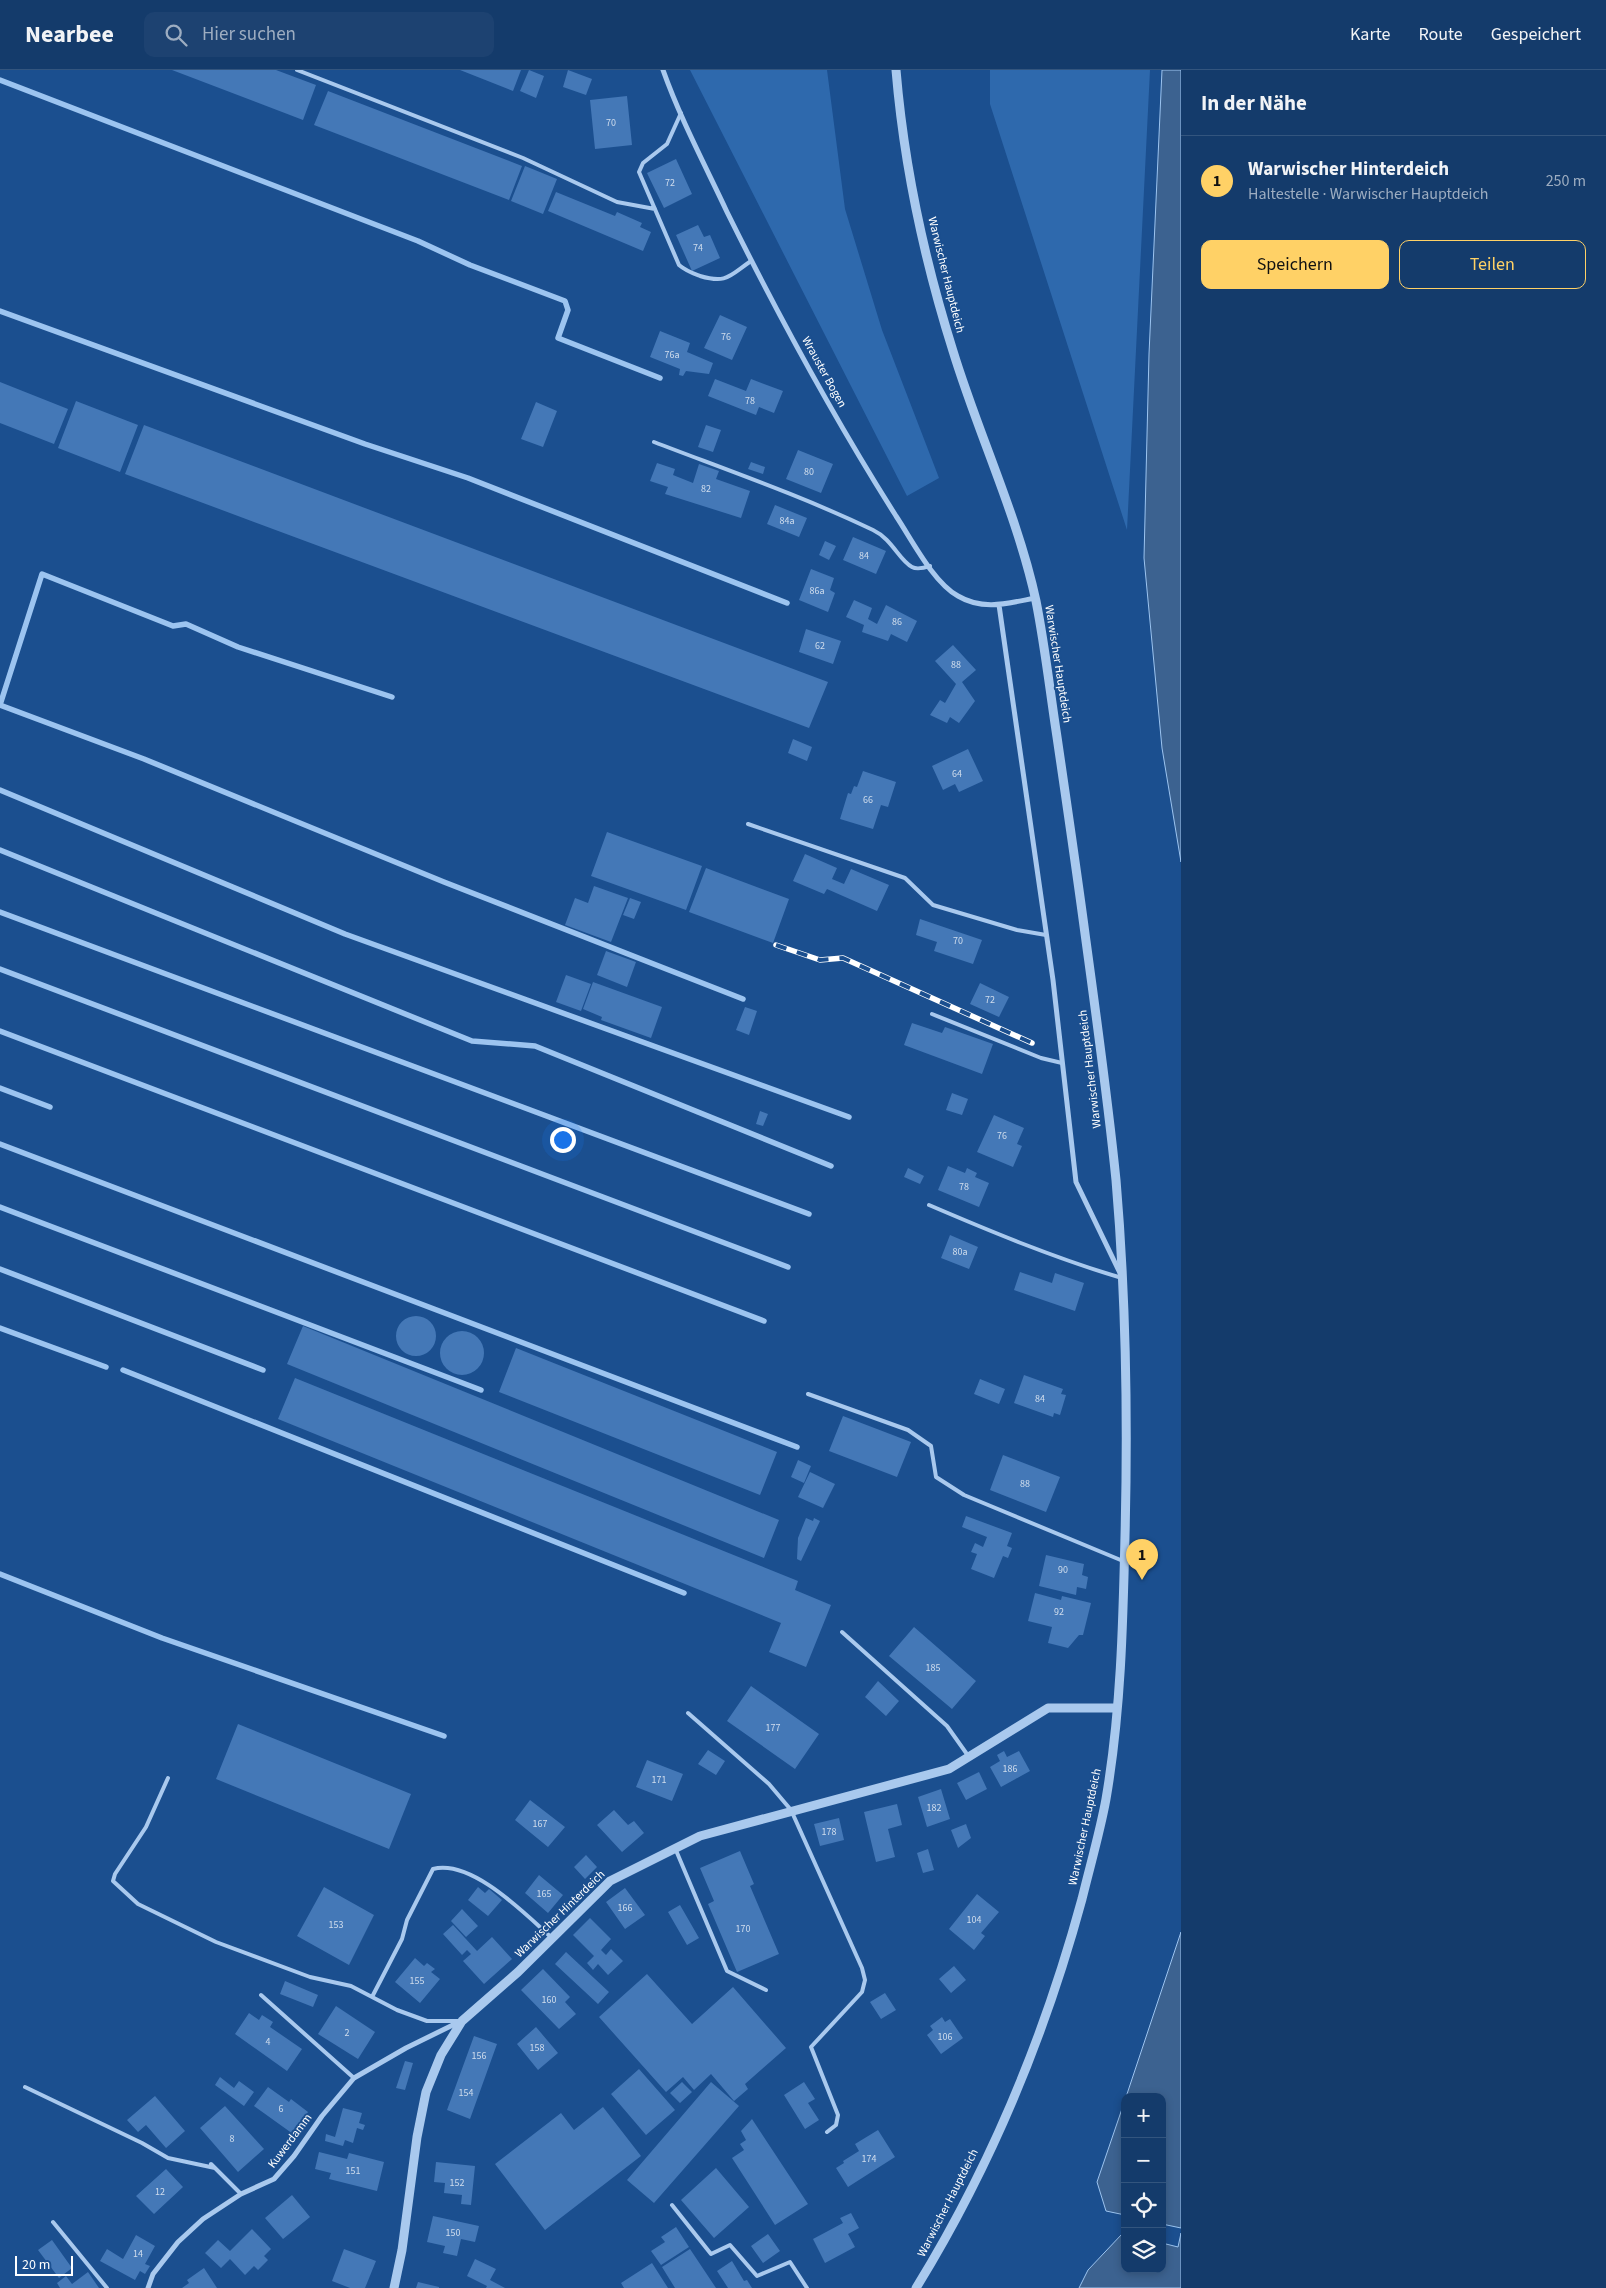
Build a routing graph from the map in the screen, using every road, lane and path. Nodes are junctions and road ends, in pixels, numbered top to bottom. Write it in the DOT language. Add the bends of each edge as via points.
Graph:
graph roads {
  1 [pos="297,70"];
  2 [pos="663,70"];
  3 [pos="896,70"];
  4 [pos="681,112"];
  5 [pos="655,209"];
  6 [pos="751,261"];
  7 [pos="654,442"];
  8 [pos="930,566"];
  9 [pos="1035,598"];
  10 [pos="999,605"];
  11 [pos="748,824"];
  12 [pos="1046,934"];
  13 [pos="932,1014"];
  14 [pos="1062,1063"];
  15 [pos="929,1205"];
  16 [pos="1122,1278"];
  17 [pos="808,1394"];
  18 [pos="1125,1562"];
  19 [pos="842,1632"];
  20 [pos="1117,1708"];
  21 [pos="688,1713"];
  22 [pos="969,1757"];
  23 [pos="168,1778"];
  24 [pos="791,1810"];
  25 [pos="675,1848"];
  26 [pos="552,1938"];
  27 [pos="766,1990"];
  28 [pos="261,1995"];
  29 [pos="372,1997"];
  30 [pos="462,2021"];
  31 [pos="354,2078"];
  32 [pos="25,2087"];
  33 [pos="828,2132"];
  34 [pos="211,2164"];
  35 [pos="215,2168"];
  36 [pos="241,2194"];
  37 [pos="672,2205"];
  38 [pos="52,2222"];
  39 [pos="107,2288"];
  40 [pos="148,2288"];
  41 [pos="394,2288"];
  42 [pos="807,2288"];
  43 [pos="916,2288"];
  1 -- 5 [label="lane" via="523,158 617,202"];
  2 -- 4 [label="street, Wrauster Bogen"];
  3 -- 9 [label="street, Warwischer Hauptdeich" via="909,172 926,257 953,353 1020,545"];
  4 -- 5 [label="lane" via="667,144 643,163 639,172"];
  4 -- 6 [label="street, Wrauster Bogen"];
  5 -- 6 [label="lane" via="679,265 687,272 717,281"];
  6 -- 8 [label="street, Wrauster Bogen" via="868,472"];
  7 -- 8 [label="lane" via="857,522 893,544 911,566 918,569"];
  8 -- 10 [label="street, Wrauster Bogen" via="942,583 958,596 977,604"];
  9 -- 10 [label="street, Wrauster Bogen"];
  9 -- 16 [label="street, Warwischer Hauptdeich" via="1094,1003 1116,1180"];
  10 -- 12 [label="street, Warwischer Hauptdeich"];
  11 -- 12 [label="lane" via="905,878 933,905 1017,930"];
  12 -- 14 [label="street, Warwischer Hauptdeich"];
  13 -- 14 [label="lane" via="1041,1058"];
  14 -- 16 [label="street, Warwischer Hauptdeich" via="1076,1182"];
  15 -- 16 [label="lane"];
  16 -- 18 [label="street, Warwischer Hauptdeich" via="1127,1470"];
  17 -- 18 [label="lane" via="908,1430 931,1446 936,1477 964,1494"];
  18 -- 20 [label="street, Warwischer Hauptdeich"];
  19 -- 22 [label="lane" via="947,1726"];
  20 -- 22 [label="street, Warwischer Hinterdeich" via="1048,1708"];
  20 -- 43 [label="street, Warwischer Hauptdeich" via="1105,1806 1068,1950 1026,2068 980,2172"];
  21 -- 24 [label="lane" via="768,1784"];
  22 -- 24 [label="street, Warwischer Hinterdeich" via="949,1769"];
  23 -- 29 [label="lane" via="146,1827 113,1881 138,1904 216,1942 310,1977 352,1986"];
  24 -- 25 [label="street, Warwischer Hinterdeich" via="700,1836"];
  24 -- 33 [label="lane" via="865,1980 854,2003 811,2047 838,2115 836,2125"];
  25 -- 26 [label="street, Warwischer Hinterdeich" via="610,1881"];
  25 -- 27 [label="lane" via="727,1971"];
  26 -- 29 [label="lane" via="501,1893 478,1878 450,1868 433,1869"];
  26 -- 30 [label="street, Warwischer Hinterdeich"];
  28 -- 31 [label="lane"];
  29 -- 30 [label="lane" via="396,2010 427,2020"];
  30 -- 31 [label="street, Kuwerdamm"];
  30 -- 41 [label="street, Warwischer Hinterdeich" via="441,2055 426,2092"];
  31 -- 36 [label="street, Kuwerdamm" via="274,2179"];
  32 -- 35 [label="lane" via="142,2142 168,2158"];
  34 -- 35 [label="lane"];
  35 -- 36 [label="lane"];
  36 -- 40 [label="street, Kuwerdamm" via="203,2219 178,2242 153,2274"];
  37 -- 42 [label="lane" via="711,2254 730,2245 757,2276 790,2262"];
  38 -- 39 [label="lane"];
}
